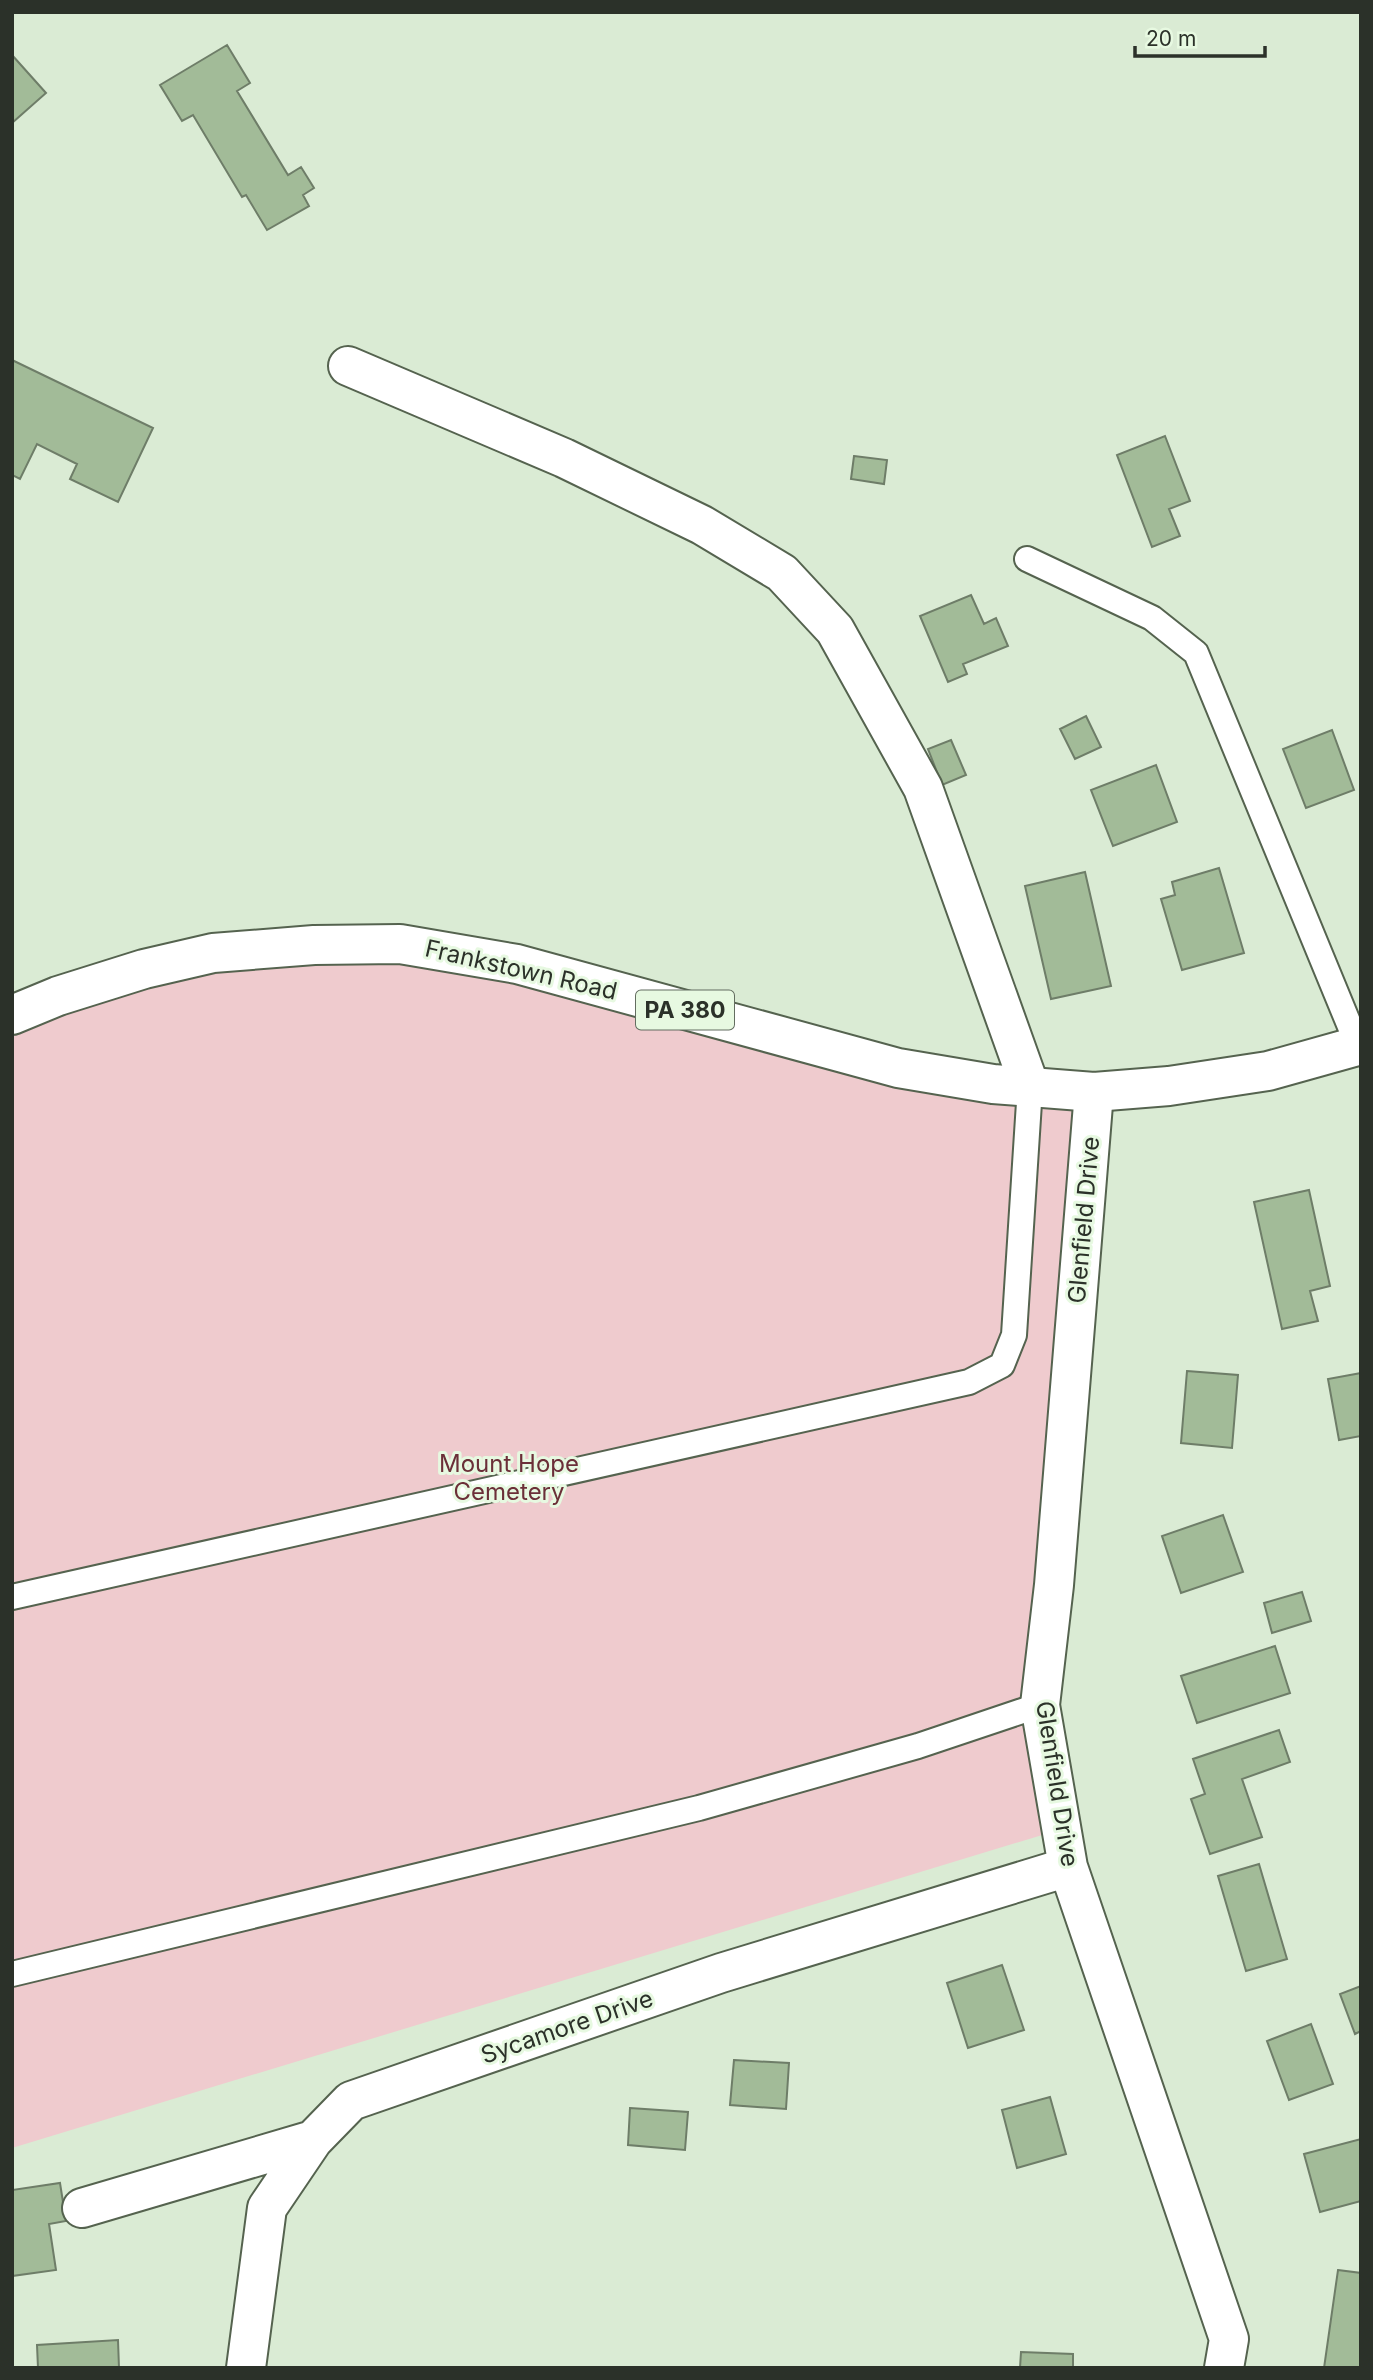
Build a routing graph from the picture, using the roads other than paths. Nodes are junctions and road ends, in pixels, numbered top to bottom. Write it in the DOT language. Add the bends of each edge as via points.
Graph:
graph roads {
  1 [pos="348,366"];
  2 [pos="1027,559"];
  3 [pos="12,1015"];
  4 [pos="1359,1046"];
  5 [pos="1030,1087"];
  6 [pos="1094,1092"];
  7 [pos="12,1597"];
  8 [pos="1040,1705"];
  9 [pos="1068,1867"];
  10 [pos="12,1974"];
  11 [pos="313,2140"];
  12 [pos="82,2208"];
  13 [pos="246,2368"];
  14 [pos="1224,2368"];
  1 -- 5 [label="street" via="564,458 702,525 782,573 835,631 923,788"];
  2 -- 4 [label="lane" via="1152,618 1196,653"];
  3 -- 5 [label="street, Frankstown Road / PA 380" via="144,969 213,953 400,944 517,964 898,1068"];
  4 -- 6 [label="street, Frankstown Road / PA 380" via="1268,1070"];
  5 -- 6 [label="street, Frankstown Road / PA 380"];
  5 -- 7 [label="lane" via="1014,1335 1002,1366 969,1382"];
  6 -- 8 [label="street, Glenfield Drive"];
  8 -- 9 [label="street, Glenfield Drive"];
  8 -- 10 [label="lane" via="918,1746 699,1808"];
  9 -- 11 [label="street, Sycamore Drive" via="721,1973 351,2101"];
  9 -- 14 [label="street, Glenfield Drive" via="1229,2339"];
  11 -- 12 [label="street"];
  11 -- 13 [label="street, Sycamore Drive" via="267,2207"];
}
